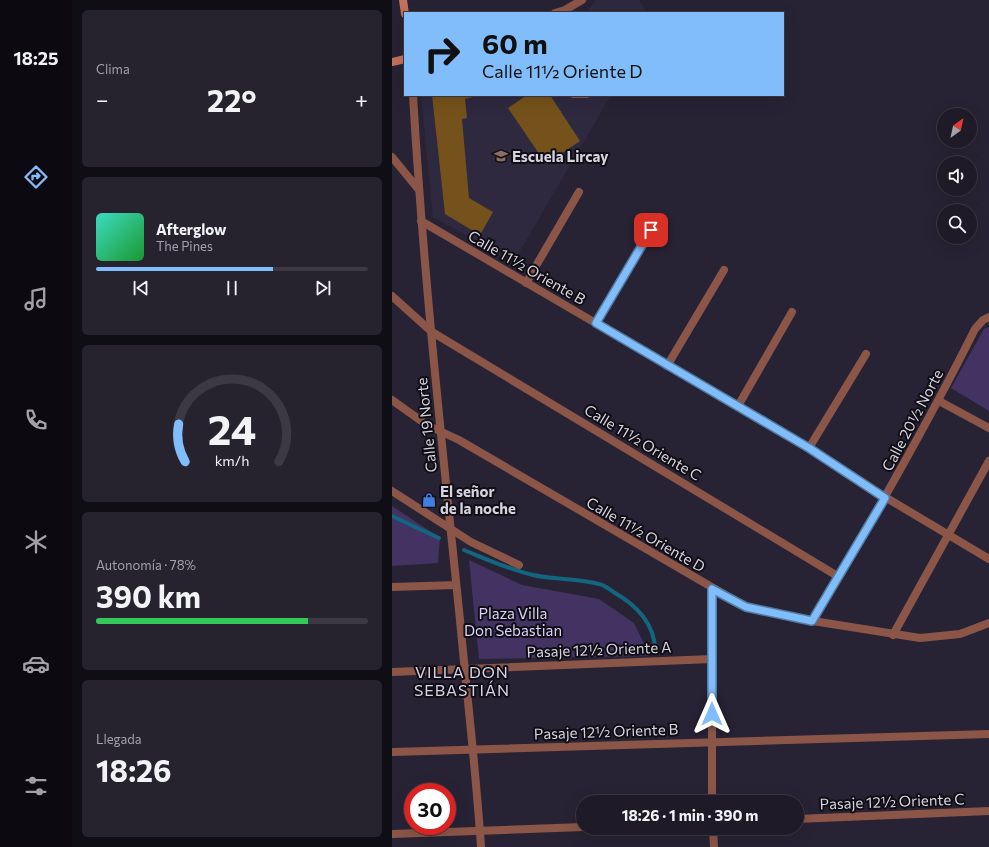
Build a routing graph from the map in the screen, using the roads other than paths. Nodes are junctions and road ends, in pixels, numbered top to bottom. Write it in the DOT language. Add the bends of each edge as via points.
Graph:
graph roads {
  1 [pos="403,0"];
  2 [pos="581,1"];
  3 [pos="405,12"];
  4 [pos="557,12"];
  5 [pos="404,60"];
  6 [pos="392,62"];
  7 [pos="413,96"];
  8 [pos="392,157"];
  9 [pos="418,190"];
  10 [pos="579,192"];
  11 [pos="421,221"];
  12 [pos="651,230"];
  13 [pos="724,270"];
  14 [pos="526,283"];
  15 [pos="392,296"];
  16 [pos="792,312"];
  17 [pos="989,317"];
  18 [pos="596,323"];
  19 [pos="432,332"];
  20 [pos="866,354"];
  21 [pos="668,366"];
  22 [pos="392,400"];
  23 [pos="939,401"];
  24 [pos="738,406"];
  25 [pos="989,428"];
  26 [pos="441,433"];
  27 [pos="809,448"];
  28 [pos="989,461"];
  29 [pos="392,491"];
  30 [pos="885,498"];
  31 [pos="451,531"];
  32 [pos="947,535"];
  33 [pos="989,559"];
  34 [pos="519,565"];
  35 [pos="839,576"];
  36 [pos="456,585"];
  37 [pos="392,588"];
  38 [pos="712,589"];
  39 [pos="812,621"];
  40 [pos="989,623"];
  41 [pos="893,635"];
  42 [pos="712,659"];
  43 [pos="464,669"];
  44 [pos="392,672"];
  45 [pos="989,734"];
  46 [pos="712,741"];
  47 [pos="474,749"];
  48 [pos="392,752"];
  49 [pos="712,795"];
  50 [pos="989,811"];
  51 [pos="804,819"];
  52 [pos="576,827"];
  53 [pos="480,831"];
  54 [pos="392,834"];
  55 [pos="713,835"];
  56 [pos="481,847"];
  57 [pos="714,847"];
  1 -- 3 [label="main road"];
  2 -- 4 [label="street"];
  5 -- 6 [label="main road"];
  7 -- 9 [label="street, Calle 19 Norte"];
  8 -- 9 [label="street"];
  9 -- 11 [label="street, Calle 19 Norte"];
  10 -- 14 [label="street"];
  11 -- 14 [label="street, Calle 11½ Oriente B"];
  11 -- 19 [label="street, Calle 19 Norte"];
  12 -- 18 [label="street"];
  13 -- 21 [label="street"];
  14 -- 18 [label="street, Calle 11½ Oriente B"];
  15 -- 19 [label="street, Calle 11½ Oriente C"];
  16 -- 24 [label="street"];
  17 -- 23 [label="street, Calle 20½ Norte" via="975,329"];
  18 -- 21 [label="street, Calle 11½ Oriente B"];
  19 -- 26 [label="street, Calle 19 Norte"];
  19 -- 35 [label="street, Calle 11½ Oriente C"];
  20 -- 27 [label="street"];
  21 -- 24 [label="street, Calle 11½ Oriente B"];
  22 -- 26 [label="street, Calle 11½ Oriente D" via="413,417"];
  23 -- 25 [label="street"];
  23 -- 30 [label="street, Calle 20½ Norte"];
  24 -- 27 [label="street, Calle 11½ Oriente B"];
  26 -- 31 [label="street, Calle 19 Norte"];
  26 -- 38 [label="street, Calle 11½ Oriente D" via="459,440"];
  27 -- 30 [label="street, Calle 11½ Oriente B"];
  28 -- 32 [label="street"];
  29 -- 31 [label="street"];
  30 -- 32 [label="street, Calle 11½ Oriente B"];
  30 -- 35 [label="street, Calle 20½ Norte"];
  31 -- 34 [label="street"];
  31 -- 36 [label="street, Calle 19 Norte"];
  32 -- 33 [label="street, Calle 11½ Oriente B"];
  32 -- 41 [label="street"];
  35 -- 39 [label="street, Calle 20½ Norte"];
  36 -- 37 [label="street"];
  36 -- 43 [label="street, Calle 19 Norte"];
  38 -- 39 [label="street, Calle 11½ Oriente D" via="746,607"];
  38 -- 42 [label="street"];
  39 -- 41 [label="street, Calle 11½ Oriente D"];
  40 -- 41 [label="street, Calle 11½ Oriente D" via="960,634 930,638"];
  42 -- 43 [label="street, Pasaje 12½ Oriente A"];
  42 -- 46 [label="street"];
  43 -- 44 [label="street, Pasaje 12½ Oriente A"];
  43 -- 47 [label="street, Calle 19 Norte"];
  45 -- 46 [label="street, Pasaje 12½ Oriente B"];
  46 -- 47 [label="street, Pasaje 12½ Oriente B"];
  46 -- 49 [label="street"];
  47 -- 48 [label="street, Pasaje 12½ Oriente B"];
  47 -- 53 [label="street, Calle 19 Norte"];
  50 -- 51 [label="street, Pasaje 12½ Oriente C"];
  52 -- 53 [label="street"];
  53 -- 54 [label="street"];
  53 -- 56 [label="street, Calle 19 Norte"];
  55 -- 57 [label="street"];
}
